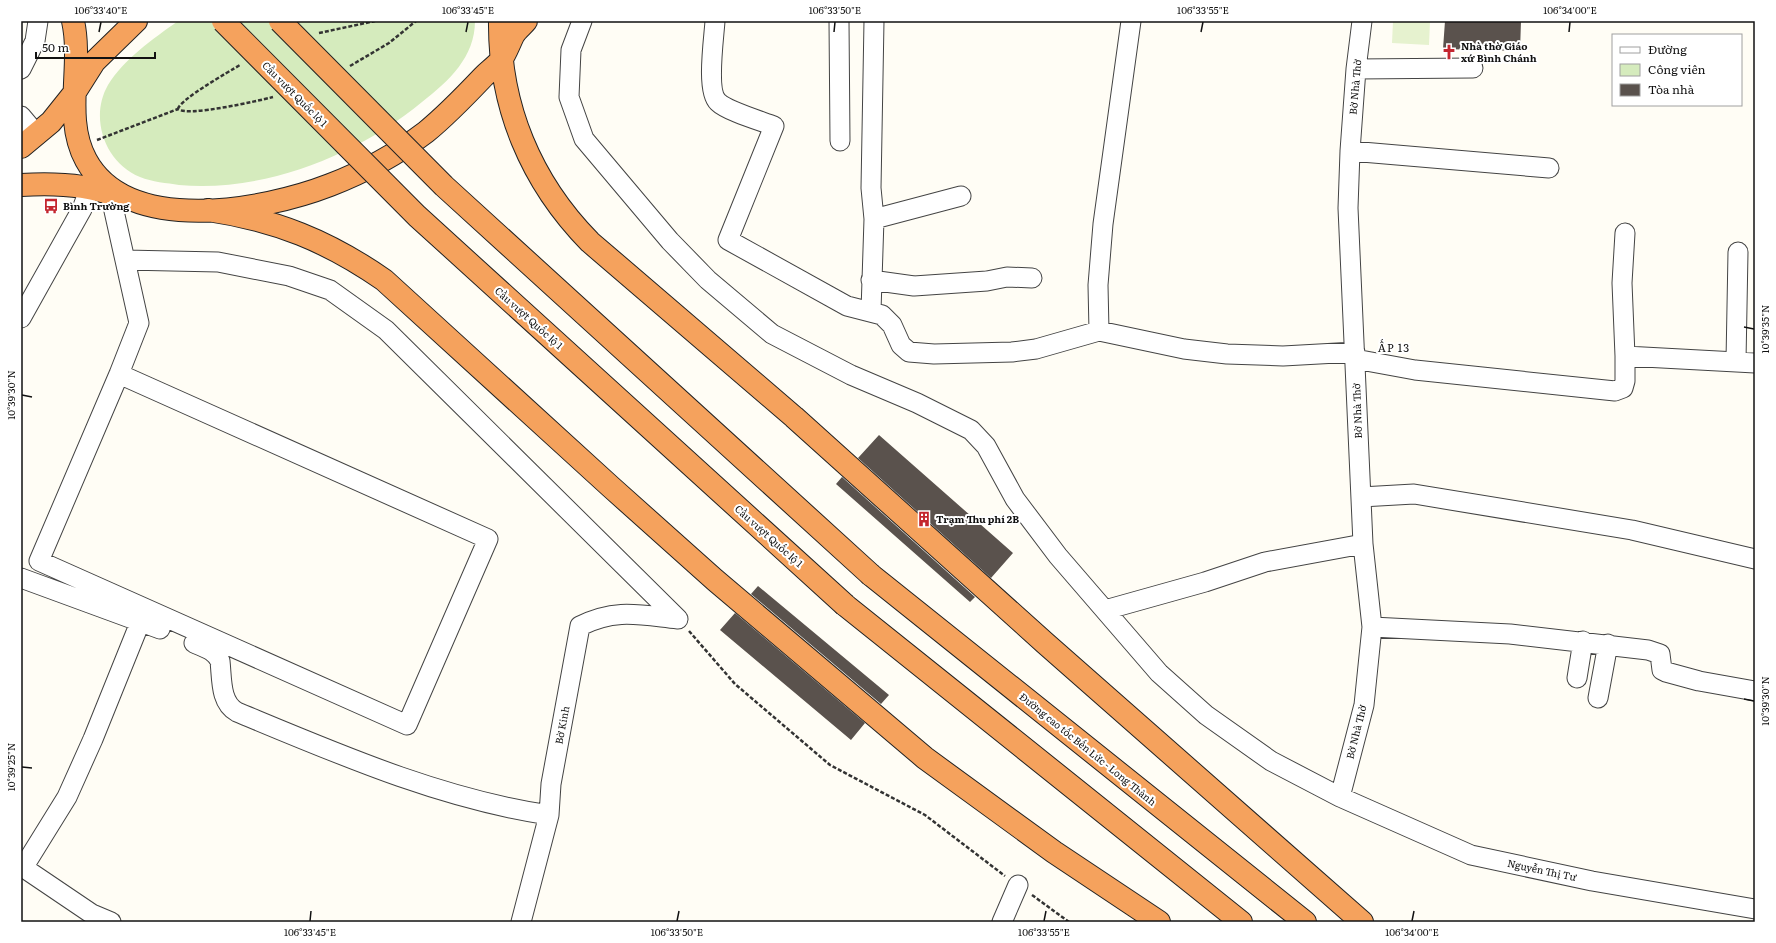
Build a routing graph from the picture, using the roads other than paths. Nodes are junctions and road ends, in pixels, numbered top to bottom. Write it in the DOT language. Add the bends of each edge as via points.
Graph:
graph roads {
  1 [pos="38,21"];
  2 [pos="73,21"];
  3 [pos="136,21"];
  4 [pos="223,21"];
  5 [pos="280,21"];
  6 [pos="500,21"];
  7 [pos="526,21"];
  8 [pos="582,21"];
  9 [pos="715,21"];
  10 [pos="839,21"];
  11 [pos="874,21"];
  12 [pos="1131,21"];
  13 [pos="1362,21"];
  14 [pos="501,60"];
  15 [pos="1473,68"];
  16 [pos="21,69"];
  17 [pos="1356,69"];
  18 [pos="75,92"];
  19 [pos="21,116"];
  20 [pos="29,141"];
  21 [pos="840,141"];
  22 [pos="1350,151"];
  23 [pos="1550,168"];
  24 [pos="21,185"];
  25 [pos="110,194"];
  26 [pos="961,196"];
  27 [pos="208,210"];
  28 [pos="874,219"];
  29 [pos="1625,233"];
  30 [pos="1738,252"];
  31 [pos="125,260"];
  32 [pos="1032,278"];
  33 [pos="871,280"];
  34 [pos="870,311"];
  35 [pos="21,318"];
  36 [pos="1098,331"];
  37 [pos="1355,356"];
  38 [pos="1625,356"];
  39 [pos="1736,361"];
  40 [pos="1755,363"];
  41 [pos="119,374"];
  42 [pos="1361,497"];
  43 [pos="1363,544"];
  44 [pos="1755,560"];
  45 [pos="21,578"];
  46 [pos="1105,610"];
  47 [pos="141,620"];
  48 [pos="1372,627"];
  49 [pos="1583,641"];
  50 [pos="1608,644"];
  51 [pos="1577,678"];
  52 [pos="1755,691"];
  53 [pos="1598,698"];
  54 [pos="1340,797"];
  55 [pos="549,815"];
  56 [pos="22,867"];
  57 [pos="1018,885"];
  58 [pos="1755,909"];
  59 [pos="90,918"];
  60 [pos="111,922"];
  61 [pos="521,922"];
  62 [pos="1002,922"];
  63 [pos="1159,922"];
  64 [pos="1241,922"];
  65 [pos="1305,922"];
  66 [pos="1362,922"];
  1 -- 16 [label="street" via="35,41"];
  2 -- 18 [label="highway" via="77,48"];
  3 -- 18 [label="highway" via="94,62"];
  4 -- 64 [label="highway, Cầu vượt Quốc lộ 1, bridge" via="417,216 845,605"];
  5 -- 65 [label="highway, Đường cao tốc Bến Lức - Long Thành, bridge" via="444,186 871,575"];
  6 -- 14 [label="highway"];
  7 -- 14 [label="highway" via="514,34"];
  8 -- 46 [label="street, Nguyễn Thị Tư" via="571,50 569,97 584,139 670,241 708,280 772,334 851,375 970,430 986,446 1016,499 1044,537"];
  9 -- 34 [label="street" via="712,81 714,99 722,106 774,126 728,240 847,306"];
  10 -- 21 [label="street"];
  11 -- 28 [label="street" via="871,188"];
  12 -- 36 [label="street" via="1103,224 1098,286"];
  13 -- 17 [label="street, Bờ Nhà Thờ"];
  14 -- 27 [label="highway" via="446,115 414,140 379,162 342,180 300,195 247,206"];
  14 -- 66 [label="highway" via="512,110 526,151 547,190 574,226 794,417 1045,643"];
  15 -- 17 [label="street"];
  17 -- 22 [label="street, Bờ Nhà Thờ"];
  18 -- 20 [label="highway" via="64,107"];
  18 -- 25 [label="highway" via="74,117 79,146"];
  19 -- 20 [label="street"];
  22 -- 23 [label="street"];
  22 -- 37 [label="street, Bờ Nhà Thờ" via="1348,208"];
  24 -- 25 [label="highway" via="49,184"];
  25 -- 27 [label="highway" via="178,210"];
  25 -- 31 [label="street"];
  25 -- 35 [label="street" via="82,209"];
  26 -- 28 [label="street"];
  27 -- 63 [label="highway" via="261,220 312,238 361,264 384,280 674,544 925,758 1054,852"];
  28 -- 33 [label="street"];
  29 -- 38 [label="street" via="1622,276"];
  30 -- 39 [label="street"];
  31 -- 41 [label="street" via="139,323"];
  31 -- 55 [label="street, Bờ Kinh" via="218,262 289,276 330,290 386,330 678,619 620,613 594,619 580,626 551,784"];
  32 -- 33 [label="street" via="1006,277 987,281 914,286"];
  33 -- 34 [label="street"];
  34 -- 36 [label="street" via="888,318 901,345 913,354 1012,352 1036,349"];
  36 -- 37 [label="street" via="1184,349 1228,354"];
  37 -- 38 [label="street" via="1415,370 1615,391 1623,388"];
  37 -- 42 [label="street, Bờ Nhà Thờ"];
  38 -- 39 [label="street"];
  39 -- 40 [label="street"];
  41 -- 41 [label="street" via="39,561 406,725 488,539"];
  42 -- 43 [label="street, Bờ Nhà Thờ"];
  42 -- 44 [label="street" via="1414,494 1632,530"];
  43 -- 46 [label="street" via="1265,562"];
  43 -- 48 [label="street, Bờ Nhà Thờ"];
  45 -- 47 [label="street"];
  46 -- 54 [label="street, Nguyễn Thị Tư" via="1159,673 1206,715 1271,761"];
  47 -- 55 [label="street" via="213,651 220,661 224,698 237,712 421,784 507,809"];
  47 -- 56 [label="street" via="67,797"];
  48 -- 49 [label="street" via="1510,634"];
  48 -- 54 [label="street, Bờ Nhà Thờ" via="1364,705"];
  49 -- 50 [label="street"];
  49 -- 51 [label="street"];
  50 -- 52 [label="street" via="1660,654 1662,670 1670,674 1699,682"];
  50 -- 53 [label="street"];
  54 -- 58 [label="street, Nguyễn Thị Tư" via="1470,855 1592,881"];
  55 -- 61 [label="street, Bờ Kinh"];
  56 -- 59 [label="street"];
  57 -- 62 [label="street"];
  59 -- 60 [label="street"];
}
